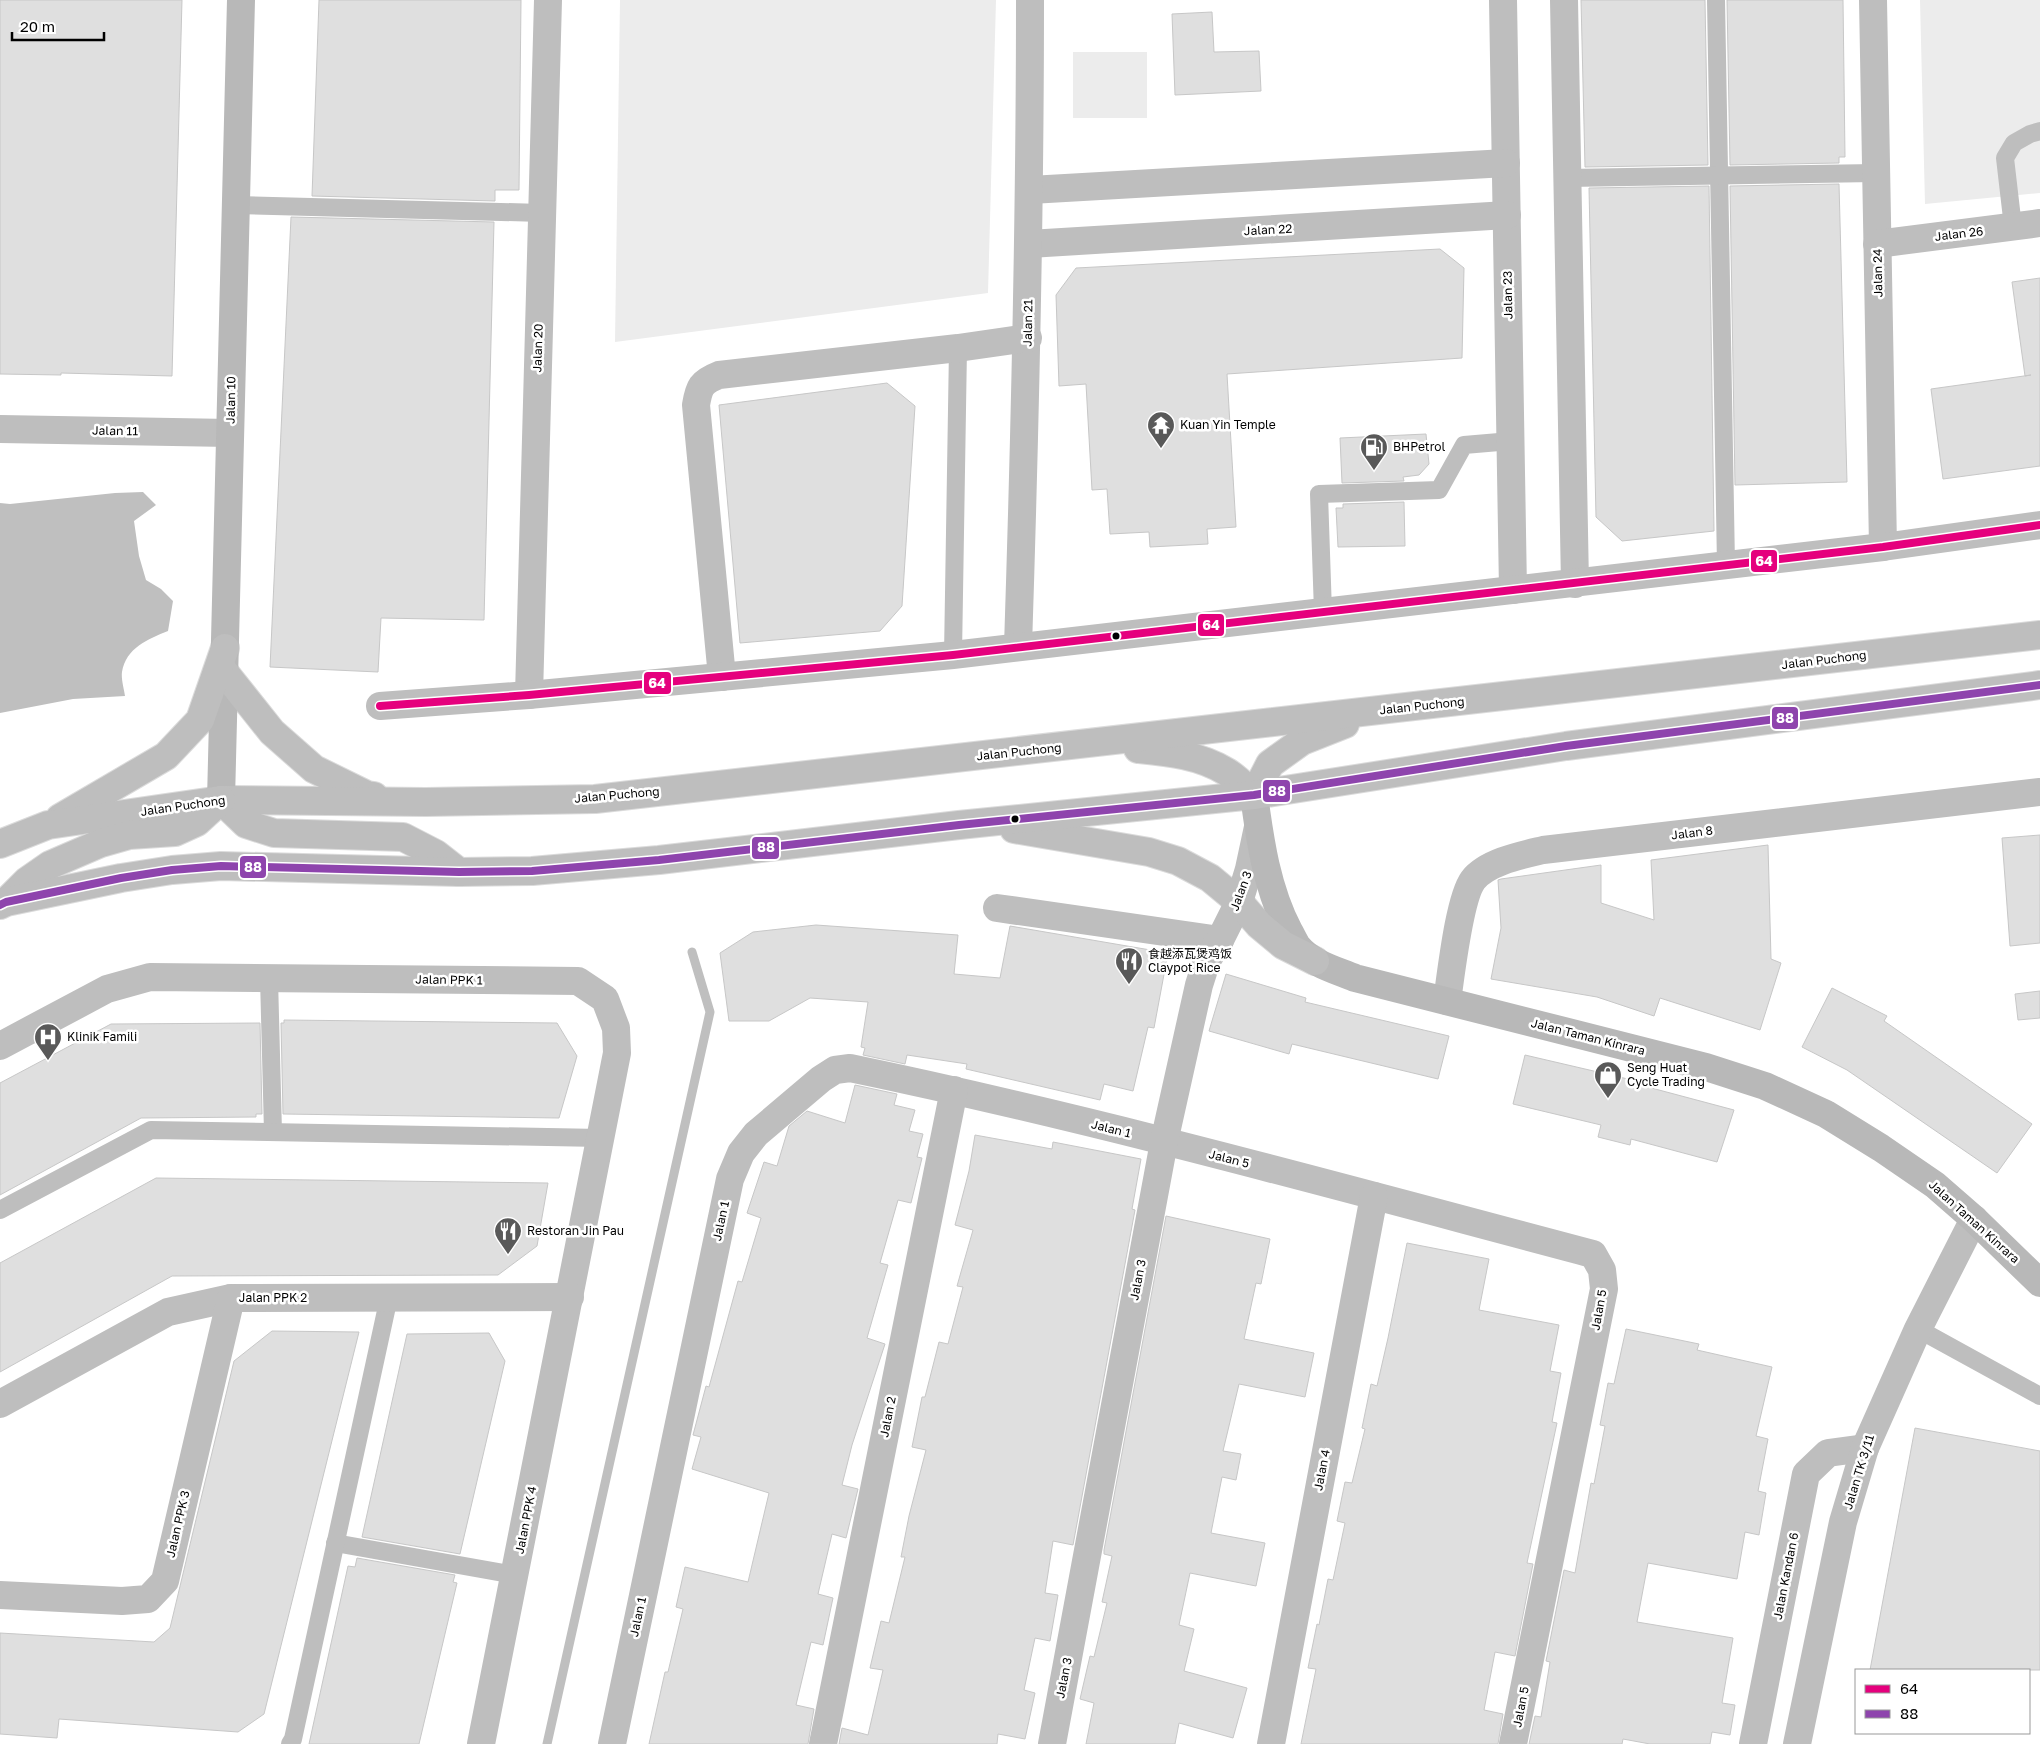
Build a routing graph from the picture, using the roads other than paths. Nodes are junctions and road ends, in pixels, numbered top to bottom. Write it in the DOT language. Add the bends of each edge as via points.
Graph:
graph roads {
  1 [pos="241,0"];
  2 [pos="548,0"];
  3 [pos="1030,0"];
  4 [pos="1503,0"];
  5 [pos="1564,0"];
  6 [pos="1716,0"];
  7 [pos="1874,0"];
  8 [pos="2040,130"];
  9 [pos="1506,163"];
  10 [pos="1876,173"];
  11 [pos="1719,176"];
  12 [pos="1568,178"];
  13 [pos="1030,190"];
  14 [pos="236,205"];
  15 [pos="542,213"];
  16 [pos="1507,216"];
  17 [pos="2040,223"];
  18 [pos="2013,227"];
  19 [pos="1029,244"];
  20 [pos="1877,244"];
  21 [pos="1028,338"];
  22 [pos="958,348"];
  23 [pos="0,428"];
  24 [pos="230,433"];
  25 [pos="1511,442"];
  26 [pos="2040,525"];
  27 [pos="1883,547"];
  28 [pos="1726,565"];
  29 [pos="1575,584"];
  30 [pos="1514,590"];
  31 [pos="1323,612"];
  32 [pos="2040,635"];
  33 [pos="1018,646"];
  34 [pos="953,655"];
  35 [pos="225,660"];
  36 [pos="722,677"];
  37 [pos="2040,685"];
  38 [pos="529,695"];
  39 [pos="380,706"];
  40 [pos="1377,712"];
  41 [pos="1093,744"];
  42 [pos="2040,792"];
  43 [pos="1254,795"];
  44 [pos="221,800"];
  45 [pos="426,802"];
  46 [pos="959,825"];
  47 [pos="48,826"];
  48 [pos="1258,826"];
  49 [pos="0,844"];
  50 [pos="459,872"];
  51 [pos="1239,902"];
  52 [pos="3,904"];
  53 [pos="997,908"];
  54 [pos="1220,940"];
  55 [pos="1315,961"];
  56 [pos="269,978"];
  57 [pos="1447,1001"];
  58 [pos="0,1046"];
  59 [pos="954,1090"];
  60 [pos="273,1132"];
  61 [pos="600,1138"];
  62 [pos="1164,1142"];
  63 [pos="1374,1196"];
  64 [pos="0,1210"];
  65 [pos="1974,1219"];
  66 [pos="2040,1283"];
  67 [pos="389,1297"];
  68 [pos="570,1297"];
  69 [pos="232,1298"];
  70 [pos="1918,1329"];
  71 [pos="2040,1396"];
  72 [pos="0,1404"];
  73 [pos="1864,1448"];
  74 [pos="335,1543"];
  75 [pos="515,1575"];
  76 [pos="0,1595"];
  77 [pos="290,1744"];
  78 [pos="482,1744"];
  79 [pos="612,1744"];
  80 [pos="823,1744"];
  81 [pos="1052,1744"];
  82 [pos="1271,1744"];
  83 [pos="1513,1744"];
  84 [pos="1753,1744"];
  85 [pos="1797,1744"];
  1 -- 14 [label="street, Jalan 10"];
  2 -- 15 [label="street, Jalan 20"];
  3 -- 13 [label="street, Jalan 21"];
  4 -- 9 [label="street, Jalan 23"];
  5 -- 12 [label="street"];
  6 -- 11 [label="lane"];
  7 -- 10 [label="street, Jalan 24"];
  8 -- 18 [label="lane" via="2014,143 2005,158"];
  9 -- 13 [label="street"];
  9 -- 16 [label="street, Jalan 23"];
  10 -- 11 [label="lane"];
  10 -- 20 [label="street, Jalan 24"];
  11 -- 12 [label="lane"];
  11 -- 28 [label="lane"];
  12 -- 29 [label="street"];
  13 -- 19 [label="street, Jalan 21"];
  14 -- 15 [label="lane"];
  14 -- 24 [label="street, Jalan 10"];
  15 -- 38 [label="street, Jalan 20"];
  16 -- 19 [label="street, Jalan 22"];
  16 -- 25 [label="street, Jalan 23"];
  17 -- 18 [label="street, Jalan 26"];
  18 -- 20 [label="street, Jalan 26"];
  19 -- 21 [label="street, Jalan 21"];
  20 -- 27 [label="street, Jalan 24"];
  21 -- 22 [label="street"];
  21 -- 33 [label="street, Jalan 21"];
  22 -- 34 [label="lane"];
  22 -- 36 [label="street" via="719,375 706,380 698,390 696,405"];
  23 -- 24 [label="street, Jalan 11"];
  24 -- 35 [label="street, Jalan 10"];
  25 -- 30 [label="street, Jalan 23"];
  25 -- 31 [label="lane" via="1464,444 1440,490 1319,494"];
  26 -- 27 [label="street"];
  27 -- 28 [label="street"];
  28 -- 29 [label="street"];
  29 -- 30 [label="street"];
  30 -- 31 [label="street"];
  31 -- 33 [label="street"];
  32 -- 40 [label="street, Jalan Puchong"];
  33 -- 34 [label="street"];
  34 -- 36 [label="street"];
  35 -- 44 [label="street, Jalan 10"];
  35 -- 45 [label="street" via="272,732 314,769 367,795"];
  35 -- 47 [label="street" via="200,720 166,756"];
  36 -- 38 [label="street"];
  37 -- 43 [label="street" via="1566,746"];
  38 -- 39 [label="street"];
  40 -- 41 [label="street, Jalan Puchong"];
  40 -- 43 [label="street" via="1302,741 1270,764"];
  41 -- 43 [label="street" via="1198,758 1227,772"];
  41 -- 45 [label="street, Jalan Puchong" via="595,799"];
  42 -- 57 [label="street, Jalan 8" via="1543,850 1491,866 1473,880 1464,902"];
  43 -- 46 [label="street"];
  43 -- 48 [label="street, Jalan Taman Kinrara"];
  44 -- 45 [label="street, Jalan Puchong"];
  44 -- 47 [label="street, Jalan Puchong"];
  44 -- 50 [label="street" via="246,824 274,833 403,837 436,854"];
  44 -- 52 [label="street" via="196,822 175,832 129,835 50,865"];
  46 -- 50 [label="street" via="659,860 532,871"];
  46 -- 51 [label="street" via="1022,830 1149,852 1178,861 1210,878"];
  47 -- 49 [label="street, Jalan Puchong"];
  48 -- 51 [label="street, Jalan 3"];
  48 -- 55 [label="street, Jalan Taman Kinrara" via="1281,916 1298,947"];
  50 -- 52 [label="street" via="221,866 122,878"];
  51 -- 54 [label="street, Jalan 3"];
  51 -- 55 [label="street" via="1283,945"];
  53 -- 54 [label="street"];
  54 -- 62 [label="street, Jalan 3" via="1207,960 1199,984"];
  55 -- 57 [label="street, Jalan Taman Kinrara" via="1355,978"];
  56 -- 58 [label="street, Jalan PPK 1" via="150,977 107,989"];
  56 -- 60 [label="lane"];
  56 -- 61 [label="street, Jalan PPK 1" via="578,982 605,999 616,1028 617,1053"];
  57 -- 65 [label="street, Jalan Taman Kinrara" via="1706,1067 1765,1086 1826,1114 1881,1148 1935,1186"];
  59 -- 62 [label="street, Jalan 1"];
  59 -- 79 [label="street, Jalan 1" via="850,1068 835,1070 756,1134 741,1153 730,1179"];
  59 -- 80 [label="street, Jalan 2"];
  60 -- 61 [label="lane"];
  60 -- 64 [label="lane" via="151,1130"];
  61 -- 68 [label="street, Jalan PPK 1"];
  62 -- 63 [label="street, Jalan 5"];
  62 -- 81 [label="street, Jalan 3"];
  63 -- 82 [label="street, Jalan 4"];
  63 -- 83 [label="street, Jalan 5" via="1593,1254 1602,1270 1604,1289"];
  65 -- 66 [label="street, Jalan Taman Kinrara"];
  65 -- 70 [label="street, Jalan TK 3/11"];
  67 -- 68 [label="street, Jalan PPK 2"];
  67 -- 69 [label="street, Jalan PPK 2"];
  67 -- 74 [label="lane"];
  68 -- 75 [label="street, Jalan PPK 4"];
  69 -- 72 [label="street, Jalan PPK 2" via="168,1312"];
  69 -- 76 [label="street, Jalan PPK 3" via="165,1581 148,1599 122,1601"];
  70 -- 71 [label="lane"];
  70 -- 73 [label="street, Jalan TK 3/11"];
  73 -- 84 [label="street, Jalan Kandan 6" via="1828,1453 1806,1474"];
  73 -- 85 [label="street, Jalan TK 3/11" via="1844,1522"];
  74 -- 75 [label="lane"];
  74 -- 77 [label="lane"];
  75 -- 78 [label="street, Jalan PPK 4"];
}
